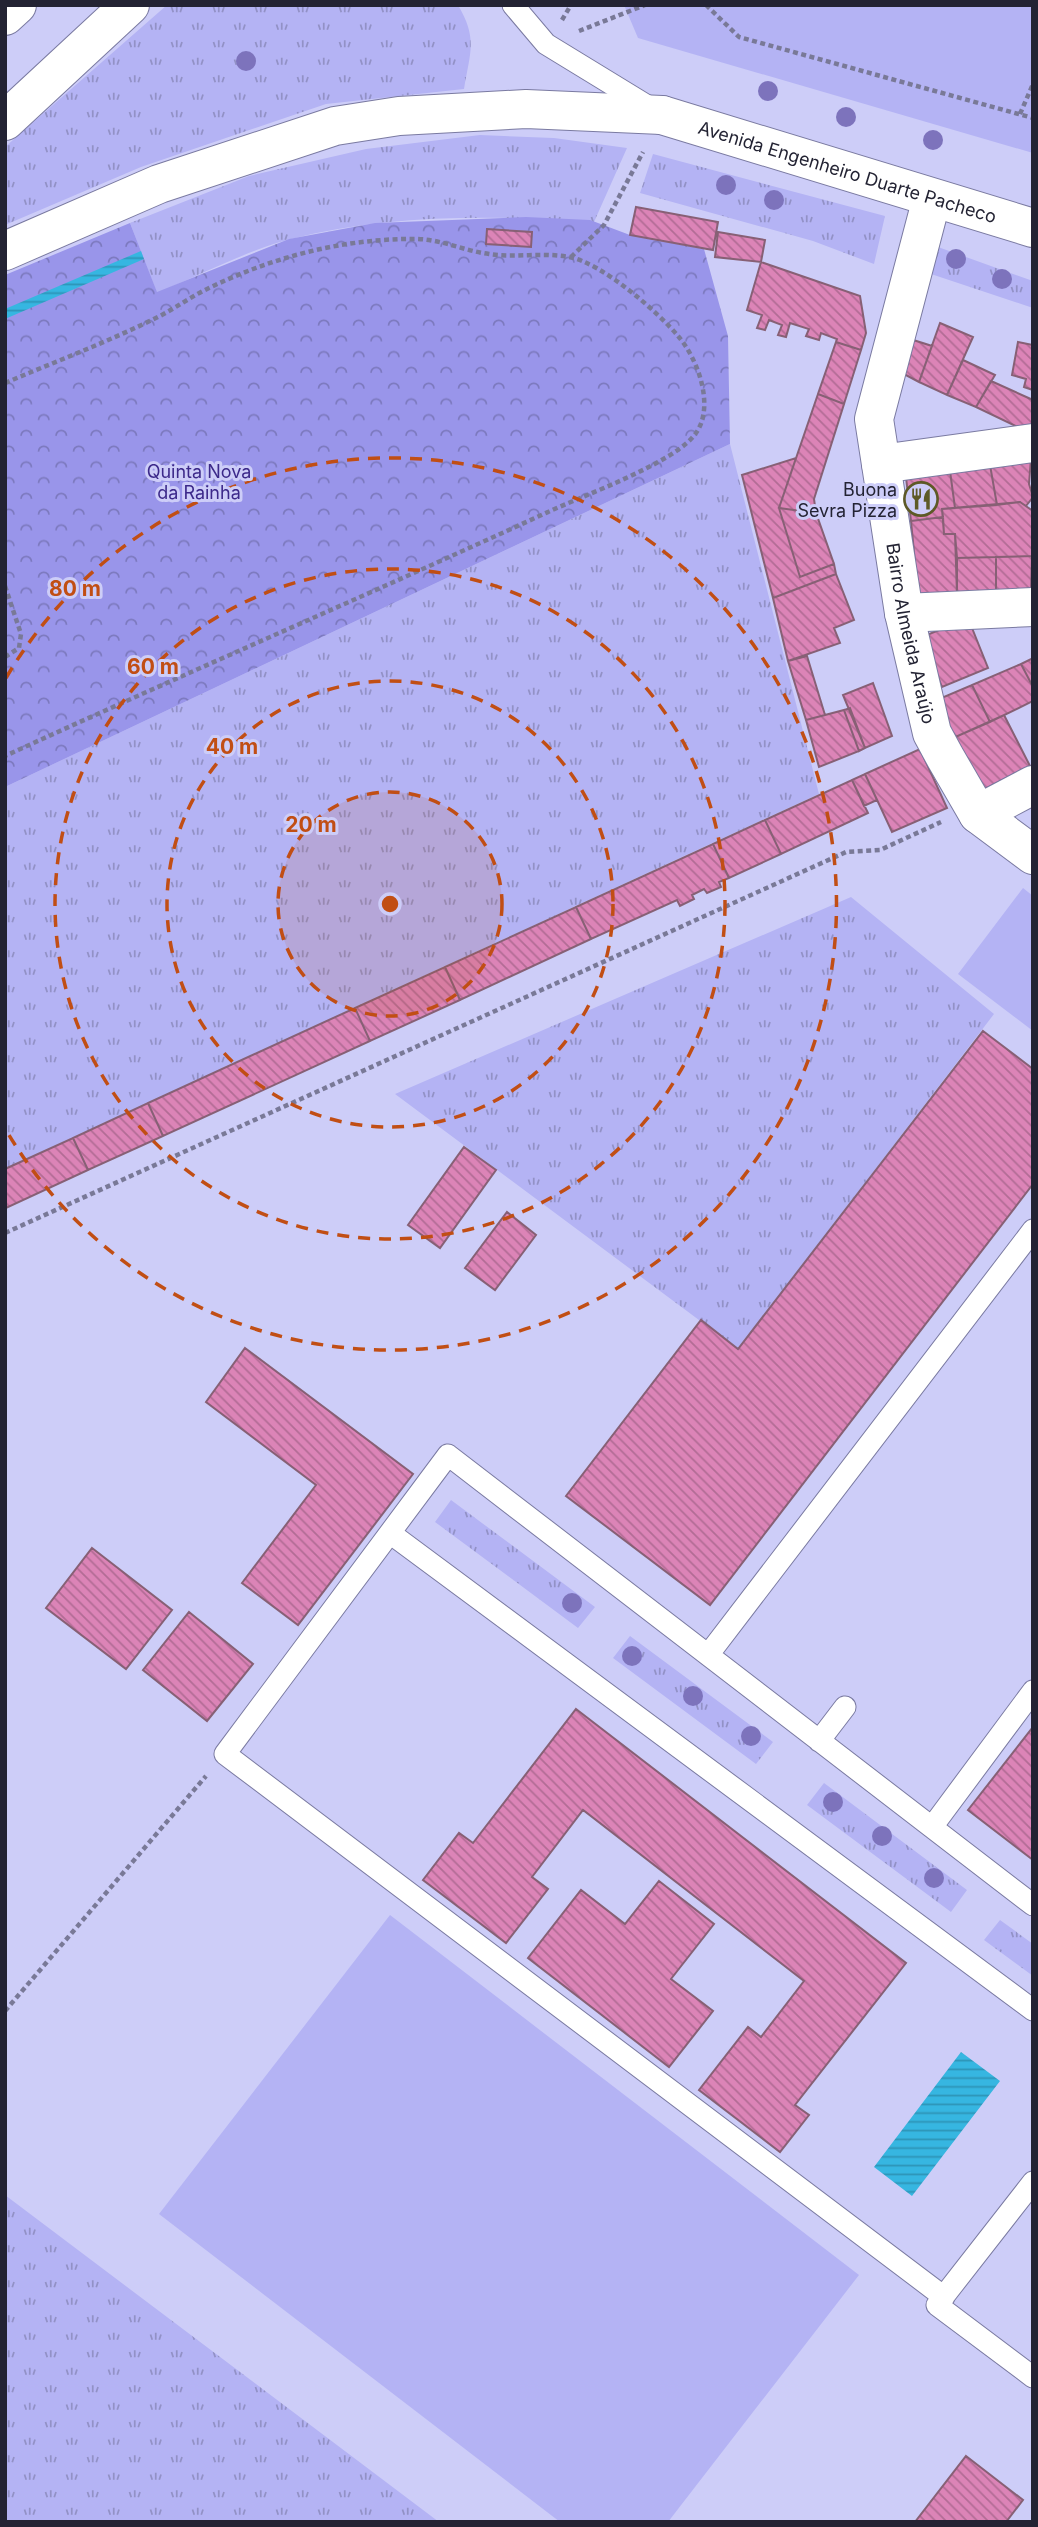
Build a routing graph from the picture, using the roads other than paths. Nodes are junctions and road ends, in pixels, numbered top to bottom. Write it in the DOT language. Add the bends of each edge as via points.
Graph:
graph roads {
  1 [pos="17,5"];
  2 [pos="130,5"];
  3 [pos="513,5"];
  4 [pos="5,16"];
  5 [pos="662,115"];
  6 [pos="5,121"];
  7 [pos="932,198"];
  8 [pos="1033,228"];
  9 [pos="5,251"];
  10 [pos="1033,443"];
  11 [pos="881,464"];
  12 [pos="1033,607"];
  13 [pos="904,614"];
  14 [pos="1033,785"];
  15 [pos="965,816"];
  16 [pos="1033,855"];
  17 [pos="1033,1230"];
  18 [pos="390,1533"];
  19 [pos="708,1655"];
  20 [pos="1033,1691"];
  21 [pos="845,1707"];
  22 [pos="820,1741"];
  23 [pos="932,1827"];
  24 [pos="1033,1905"];
  25 [pos="1033,2010"];
  26 [pos="1033,2182"];
  27 [pos="944,2297"];
  28 [pos="1033,2377"];
  1 -- 4 [label="main road"];
  2 -- 6 [label="main road"];
  3 -- 5 [label="lane" via="546,44"];
  5 -- 7 [label="main road, Avenida Engenheiro Duarte Pacheco"];
  5 -- 9 [label="main road, Avenida Engenheiro Duarte Pacheco" via="526,110 399,116 335,125 159,184"];
  7 -- 8 [label="main road, Avenida Engenheiro Duarte Pacheco"];
  7 -- 11 [label="main road, Bairro Almeida Araújo" via="874,419"];
  10 -- 11 [label="main road"];
  11 -- 13 [label="main road, Bairro Almeida Araújo"];
  12 -- 13 [label="main road"];
  13 -- 15 [label="main road, Bairro Almeida Araújo" via="932,733"];
  14 -- 15 [label="main road"];
  15 -- 16 [label="main road"];
  17 -- 19 [label="lane"];
  18 -- 19 [label="lane" via="448,1455"];
  18 -- 25 [label="lane"];
  18 -- 27 [label="lane" via="225,1754"];
  19 -- 22 [label="lane"];
  20 -- 23 [label="lane"];
  21 -- 22 [label="lane"];
  22 -- 23 [label="lane"];
  23 -- 24 [label="lane"];
  26 -- 27 [label="lane"];
  27 -- 28 [label="lane" via="937,2305"];
}
